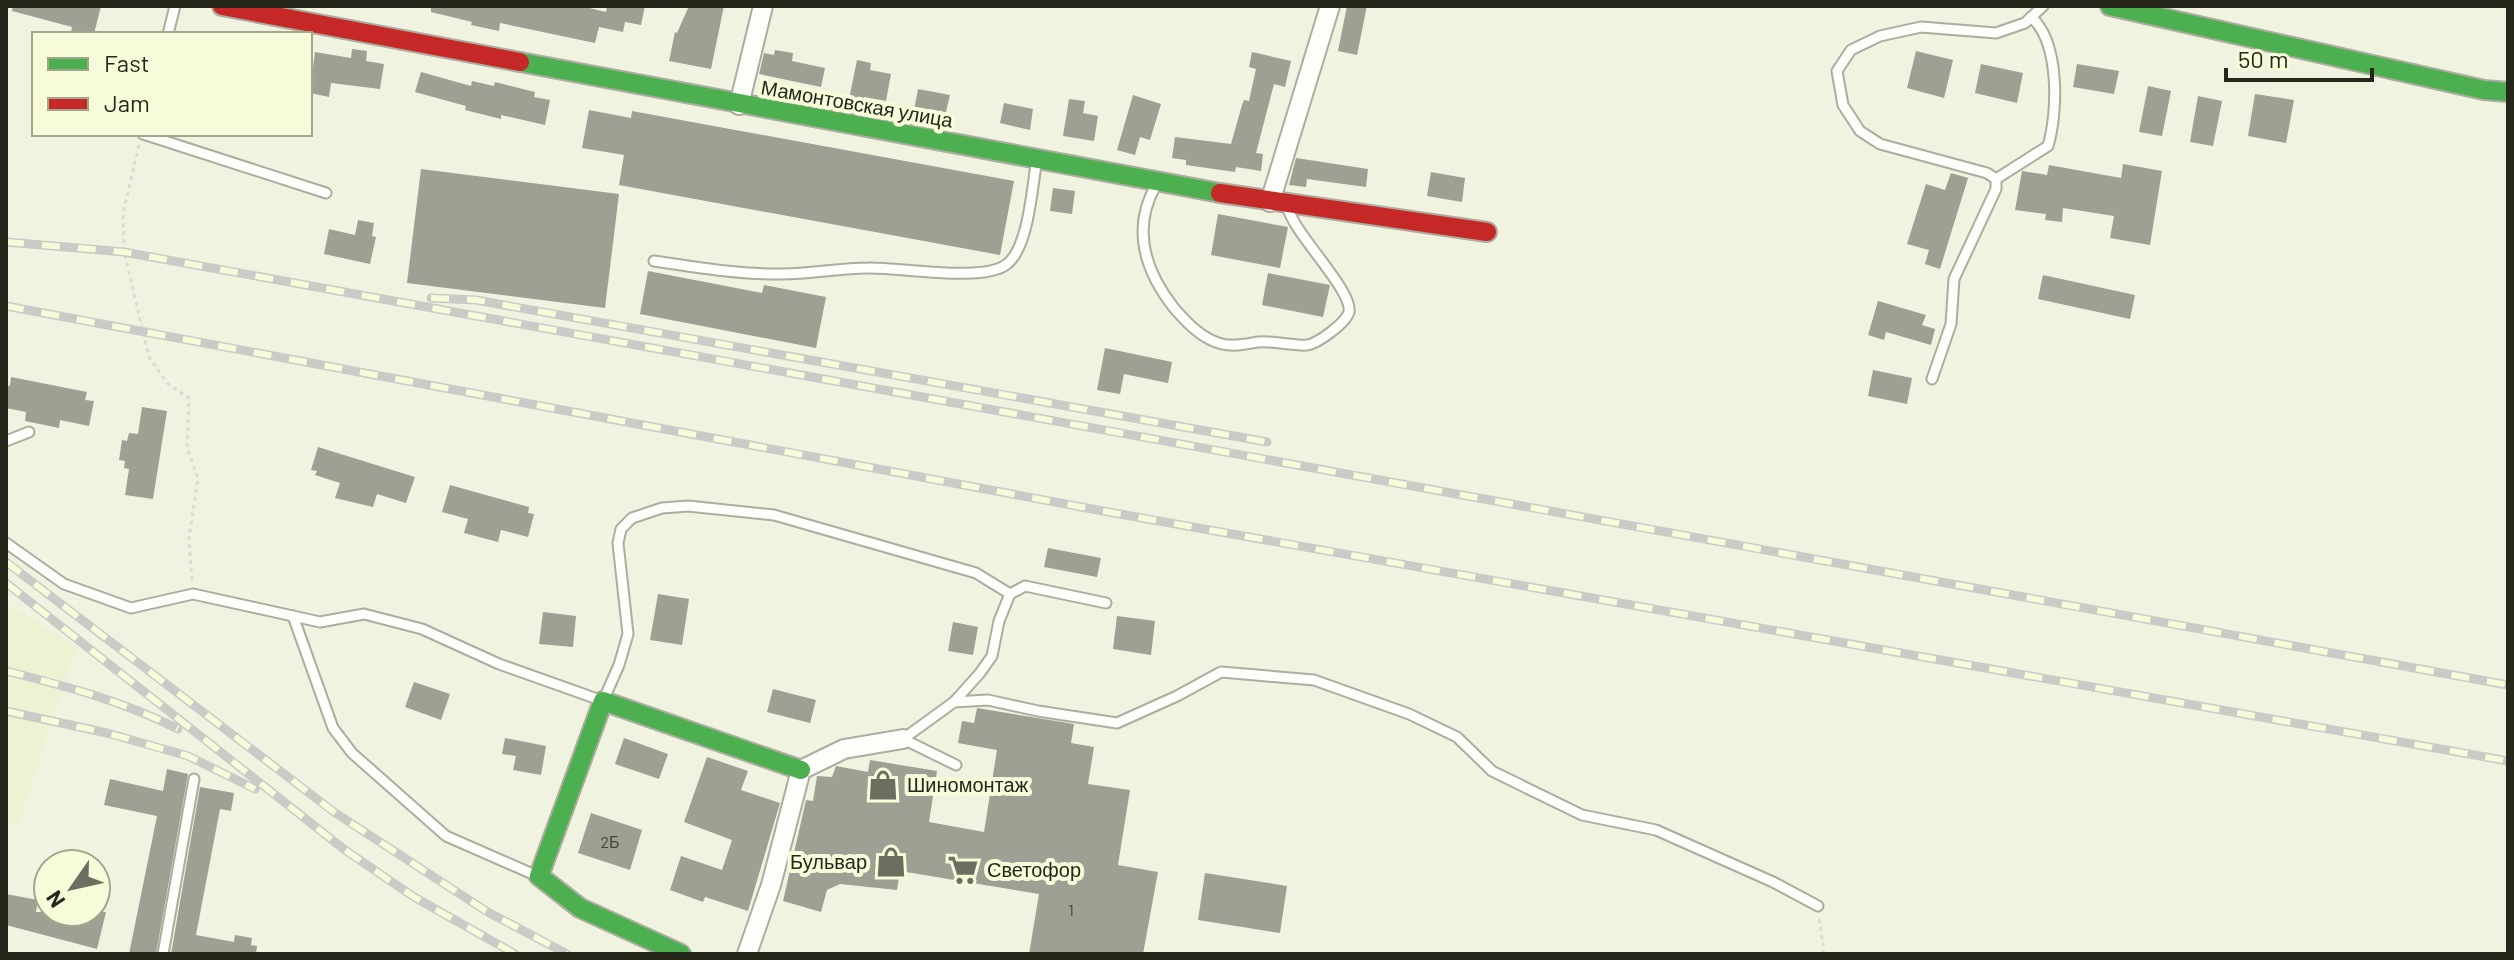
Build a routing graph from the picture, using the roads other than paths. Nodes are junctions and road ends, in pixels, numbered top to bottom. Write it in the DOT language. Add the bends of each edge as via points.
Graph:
graph roads {
  1 [pos="175,6"];
  2 [pos="222,6"];
  3 [pos="763,6"];
  4 [pos="1330,6"];
  5 [pos="2043,6"];
  6 [pos="2110,6"];
  7 [pos="2031,17"];
  8 [pos="168,32"];
  9 [pos="2508,92"];
  10 [pos="739,105"];
  11 [pos="149,136"];
  12 [pos="1037,159"];
  13 [pos="1996,179"];
  14 [pos="1157,182"];
  15 [pos="326,193"];
  16 [pos="1278,204"];
  17 [pos="1487,232"];
  18 [pos="654,261"];
  19 [pos="1932,379"];
  20 [pos="29,432"];
  21 [pos="6,441"];
  22 [pos="6,543"];
  23 [pos="1010,594"];
  24 [pos="1106,603"];
  25 [pos="293,616"];
  26 [pos="603,701"];
  27 [pos="954,702"];
  28 [pos="903,739"];
  29 [pos="956,765"];
  30 [pos="801,770"];
  31 [pos="194,779"];
  32 [pos="539,876"];
  33 [pos="1818,906"];
  34 [pos="163,954"];
  35 [pos="681,954"];
  36 [pos="747,954"];
  1 -- 8 [label="lane"];
  2 -- 10 [label="street, Мамонтовская улица"];
  3 -- 10 [label="street"];
  4 -- 16 [label="street"];
  5 -- 7 [label="lane"];
  6 -- 9 [label="street"];
  7 -- 13 [label="lane" via="2043,27 2050,49 2051,136 2048,146"];
  7 -- 13 [label="lane" via="1996,33 1921,27 1880,36 1851,50 1837,71 1843,105 1860,131 1880,144"];
  10 -- 12 [label="street, Мамонтовская улица"];
  11 -- 15 [label="lane"];
  12 -- 14 [label="street, Мамонтовская улица"];
  12 -- 18 [label="lane" via="1018,247 1008,264 988,273 868,268 777,274"];
  13 -- 19 [label="lane" via="1954,279 1951,324"];
  14 -- 16 [label="street, Мамонтовская улица"];
  14 -- 16 [label="lane" via="1144,214 1150,272 1183,318 1223,345 1308,346 1342,324 1349,312 1339,284"];
  16 -- 17 [label="street, Мамонтовская улица"];
  20 -- 21 [label="lane"];
  22 -- 25 [label="lane" via="64,584 131,608 193,594"];
  23 -- 24 [label="lane" via="1025,586"];
  23 -- 26 [label="lane" via="976,573 774,515 662,508 632,518 621,529 628,634"];
  23 -- 27 [label="lane" via="992,656"];
  25 -- 26 [label="lane" via="320,622 364,614 422,629 499,664"];
  25 -- 32 [label="lane" via="333,728 352,753 446,836"];
  26 -- 30 [label="street"];
  26 -- 32 [label="street"];
  27 -- 28 [label="lane"];
  27 -- 33 [label="lane" via="988,700 1117,723 1221,672 1314,680 1457,737 1492,771 1582,815 1656,830"];
  28 -- 29 [label="lane"];
  28 -- 30 [label="street" via="844,749"];
  30 -- 36 [label="street"];
  31 -- 34 [label="lane"];
  32 -- 35 [label="street" via="580,908"];
}
